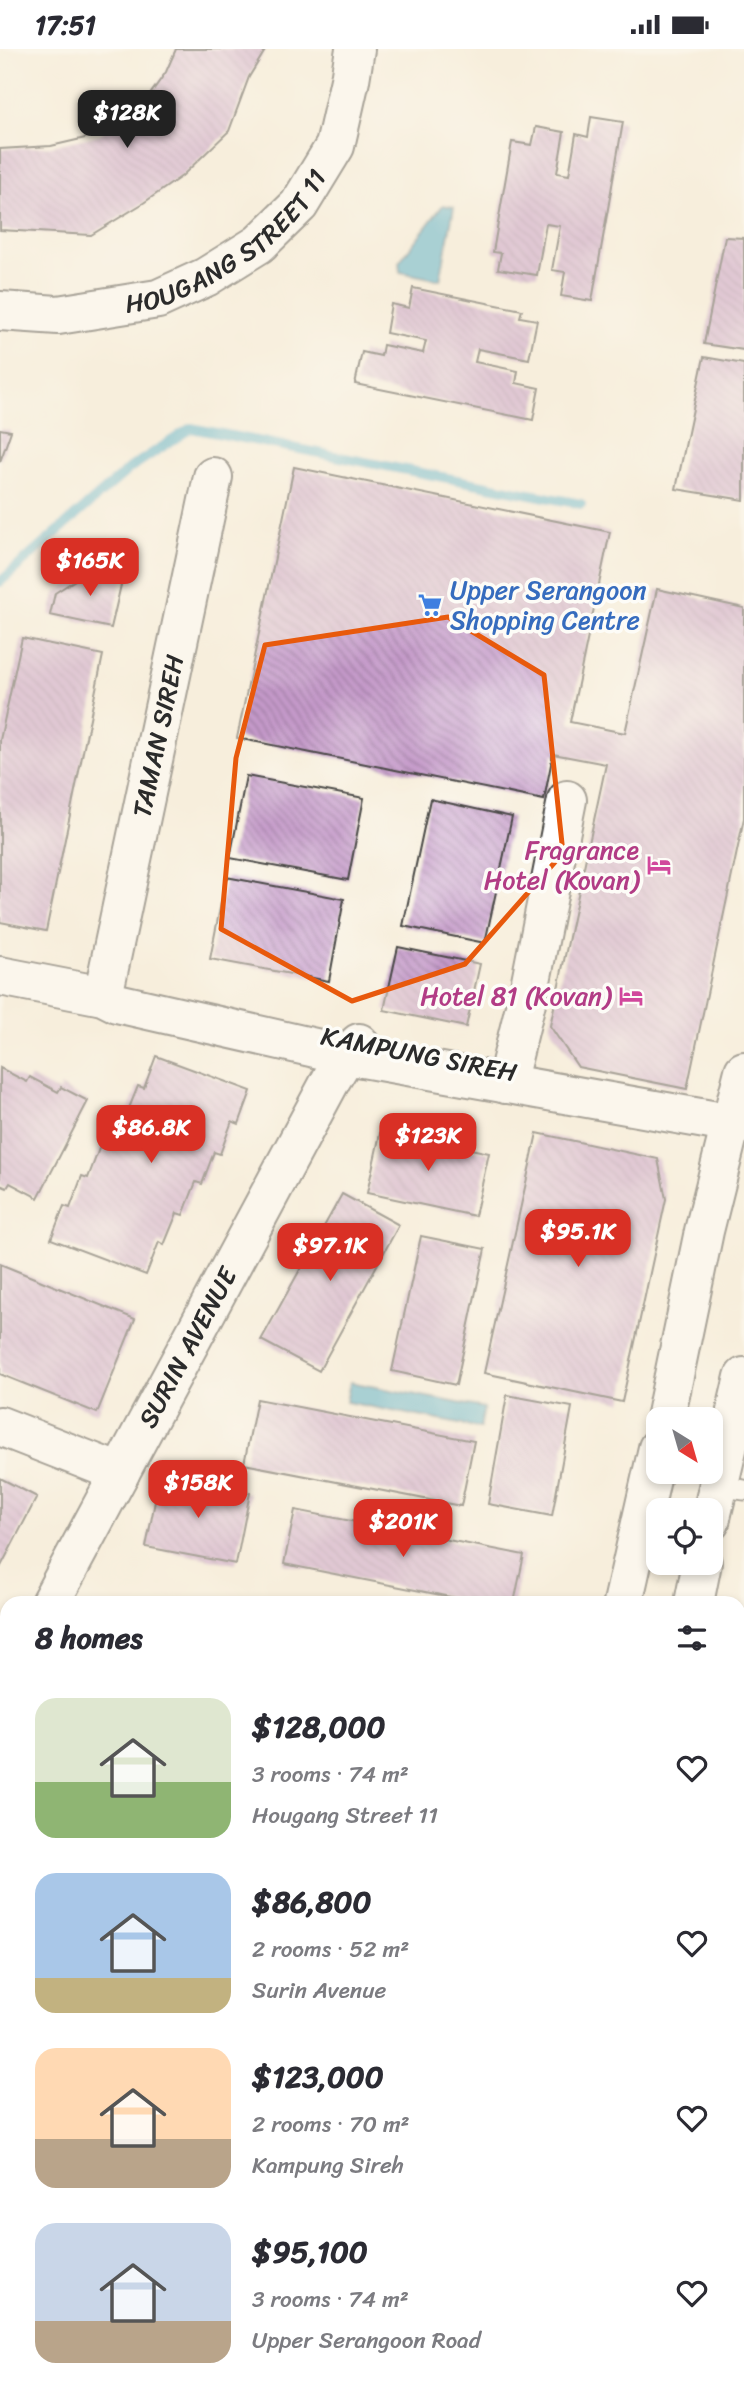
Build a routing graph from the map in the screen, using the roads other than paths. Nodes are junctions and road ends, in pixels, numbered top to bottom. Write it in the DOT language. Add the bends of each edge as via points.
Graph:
graph roads {
  1 [pos="355,49"];
  2 [pos="0,310"];
  3 [pos="213,477"];
  4 [pos="567,800"];
  5 [pos="0,977"];
  6 [pos="103,996"];
  7 [pos="353,1049"];
  8 [pos="744,1071"];
  9 [pos="507,1078"];
  10 [pos="737,1127"];
  11 [pos="744,1377"];
  12 [pos="667,1407"];
  13 [pos="0,1426"];
  14 [pos="120,1473"];
  15 [pos="650,1484"];
  16 [pos="724,1500"];
  17 [pos="700,1575"];
  18 [pos="54,1596"];
  19 [pos="625,1596"];
  20 [pos="695,1596"];
  1 -- 2 [label="street, HOUGANG STREET 11" via="335,146 299,205 259,244 206,277 158,299 58,314"];
  3 -- 6 [label="street, TAMAN SIREH"];
  4 -- 9 [label="street"];
  5 -- 6 [label="street, KAMPUNG SIREH"];
  6 -- 7 [label="street, KAMPUNG SIREH" via="119,992"];
  7 -- 9 [label="street, KAMPUNG SIREH"];
  7 -- 14 [label="street, SURIN AVENUE"];
  8 -- 10 [label="street"];
  9 -- 10 [label="street, KAMPUNG SIREH"];
  10 -- 12 [label="street" via="704,1231"];
  11 -- 16 [label="street"];
  13 -- 14 [label="street"];
  14 -- 18 [label="street, SURIN AVENUE"];
  15 -- 19 [label="street"];
  17 -- 20 [label="street"];
}
